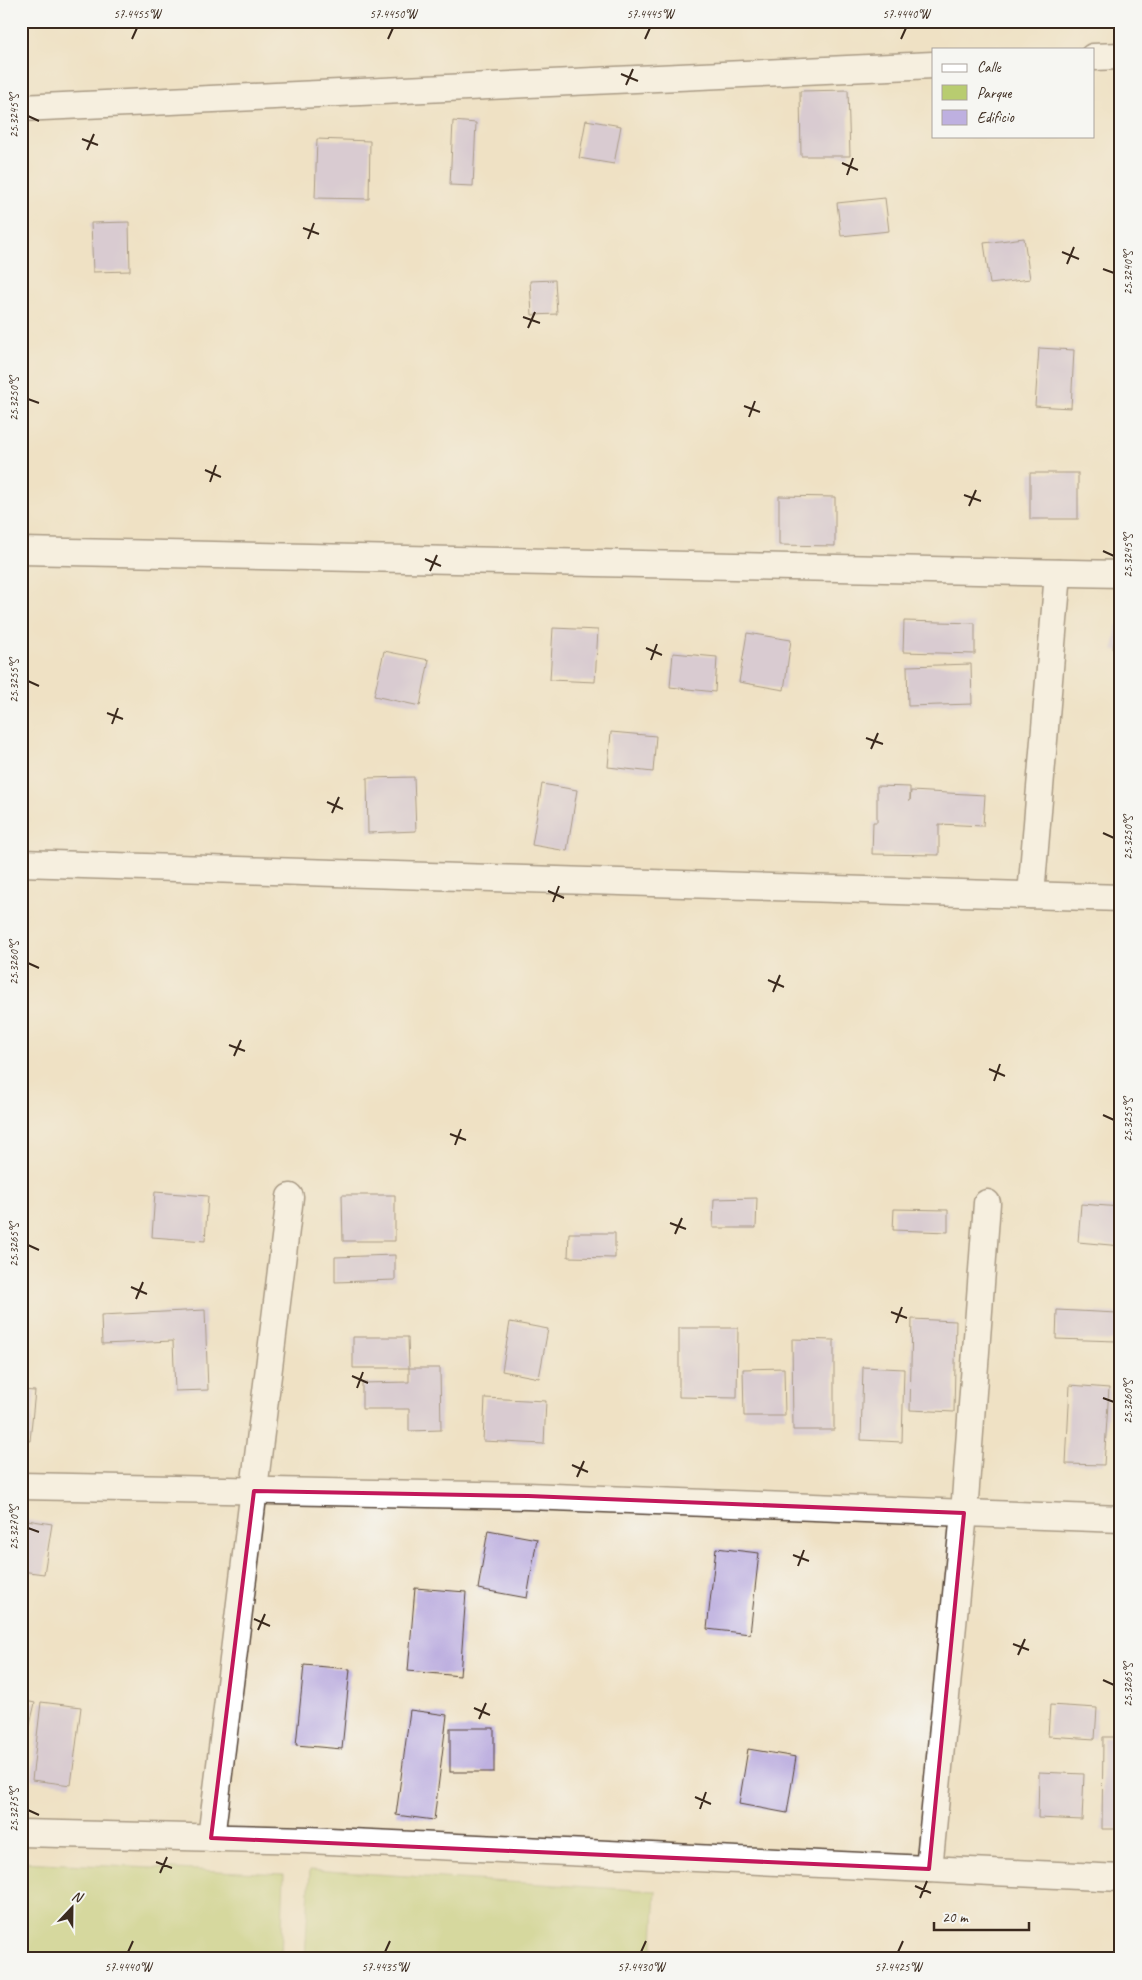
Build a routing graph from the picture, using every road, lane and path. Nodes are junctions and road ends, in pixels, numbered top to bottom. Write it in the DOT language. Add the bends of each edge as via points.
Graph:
graph roads {
  1 [pos="1121,56"];
  2 [pos="1094,57"];
  3 [pos="932,65"];
  4 [pos="21,108"];
  5 [pos="21,551"];
  6 [pos="1058,573"];
  7 [pos="1121,574"];
  8 [pos="21,863"];
  9 [pos="1030,895"];
  10 [pos="1121,898"];
  11 [pos="290,1198"];
  12 [pos="987,1203"];
  13 [pos="21,1486"];
  14 [pos="254,1491"];
  15 [pos="964,1513"];
  16 [pos="1121,1519"];
  17 [pos="21,1833"];
  18 [pos="211,1838"];
  19 [pos="929,1869"];
  20 [pos="1121,1878"];
  1 -- 2 [label="street"];
  3 -- 4 [label="street"];
  5 -- 6 [label="street"];
  6 -- 7 [label="street"];
  6 -- 9 [label="street"];
  8 -- 9 [label="street"];
  9 -- 10 [label="street"];
  11 -- 14 [label="street"];
  12 -- 15 [label="street"];
  13 -- 14 [label="street"];
  14 -- 15 [label="street" via="528,1496"];
  14 -- 18 [label="street"];
  15 -- 16 [label="street"];
  15 -- 19 [label="street"];
  17 -- 18 [label="street"];
  18 -- 19 [label="street" via="318,1840"];
  19 -- 20 [label="street"];
}
